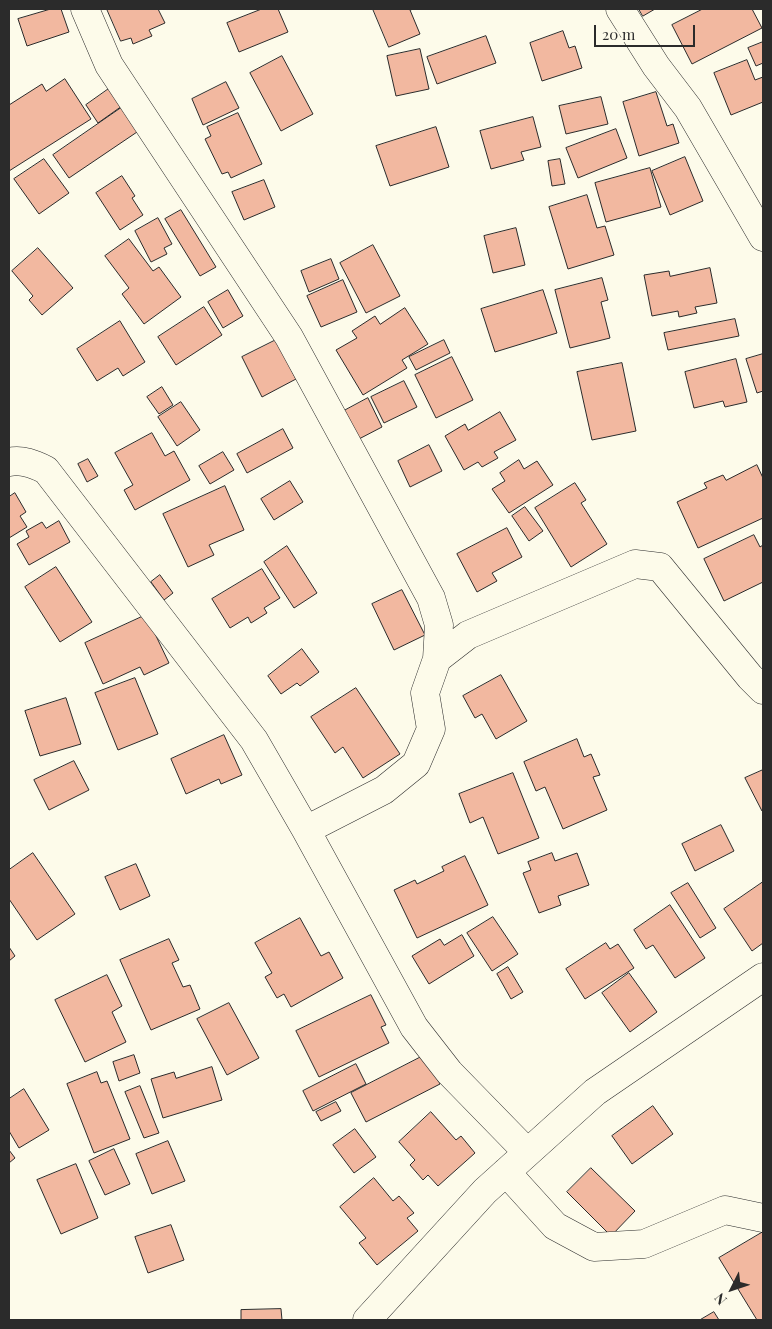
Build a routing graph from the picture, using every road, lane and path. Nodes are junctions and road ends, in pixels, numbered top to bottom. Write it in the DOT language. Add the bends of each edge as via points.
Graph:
graph roads {
  1 [pos="85,9"];
  2 [pos="620,9"];
  3 [pos="763,237"];
  4 [pos="9,462"];
  5 [pos="437,659"];
  6 [pos="763,690"];
  7 [pos="306,830"];
  8 [pos="763,977"];
  9 [pos="527,1152"];
  10 [pos="506,1172"];
  11 [pos="763,1218"];
  12 [pos="368,1320"];
  1 -- 5 [label="street" via="110,65 299,354 430,598 439,625"];
  2 -- 3 [label="street" via="656,66 688,108"];
  4 -- 7 [label="street" via="31,462 46,470 254,740"];
  5 -- 6 [label="street" via="468,635 635,564 660,567"];
  5 -- 7 [label="street" via="425,693 431,728 416,764 384,790"];
  7 -- 9 [label="street" via="414,1027 448,1072"];
  8 -- 9 [label="street" via="595,1092"];
  9 -- 10 [label="street"];
  10 -- 11 [label="street" via="555,1226 594,1247 644,1244 725,1210"];
  10 -- 12 [label="street"];
}
